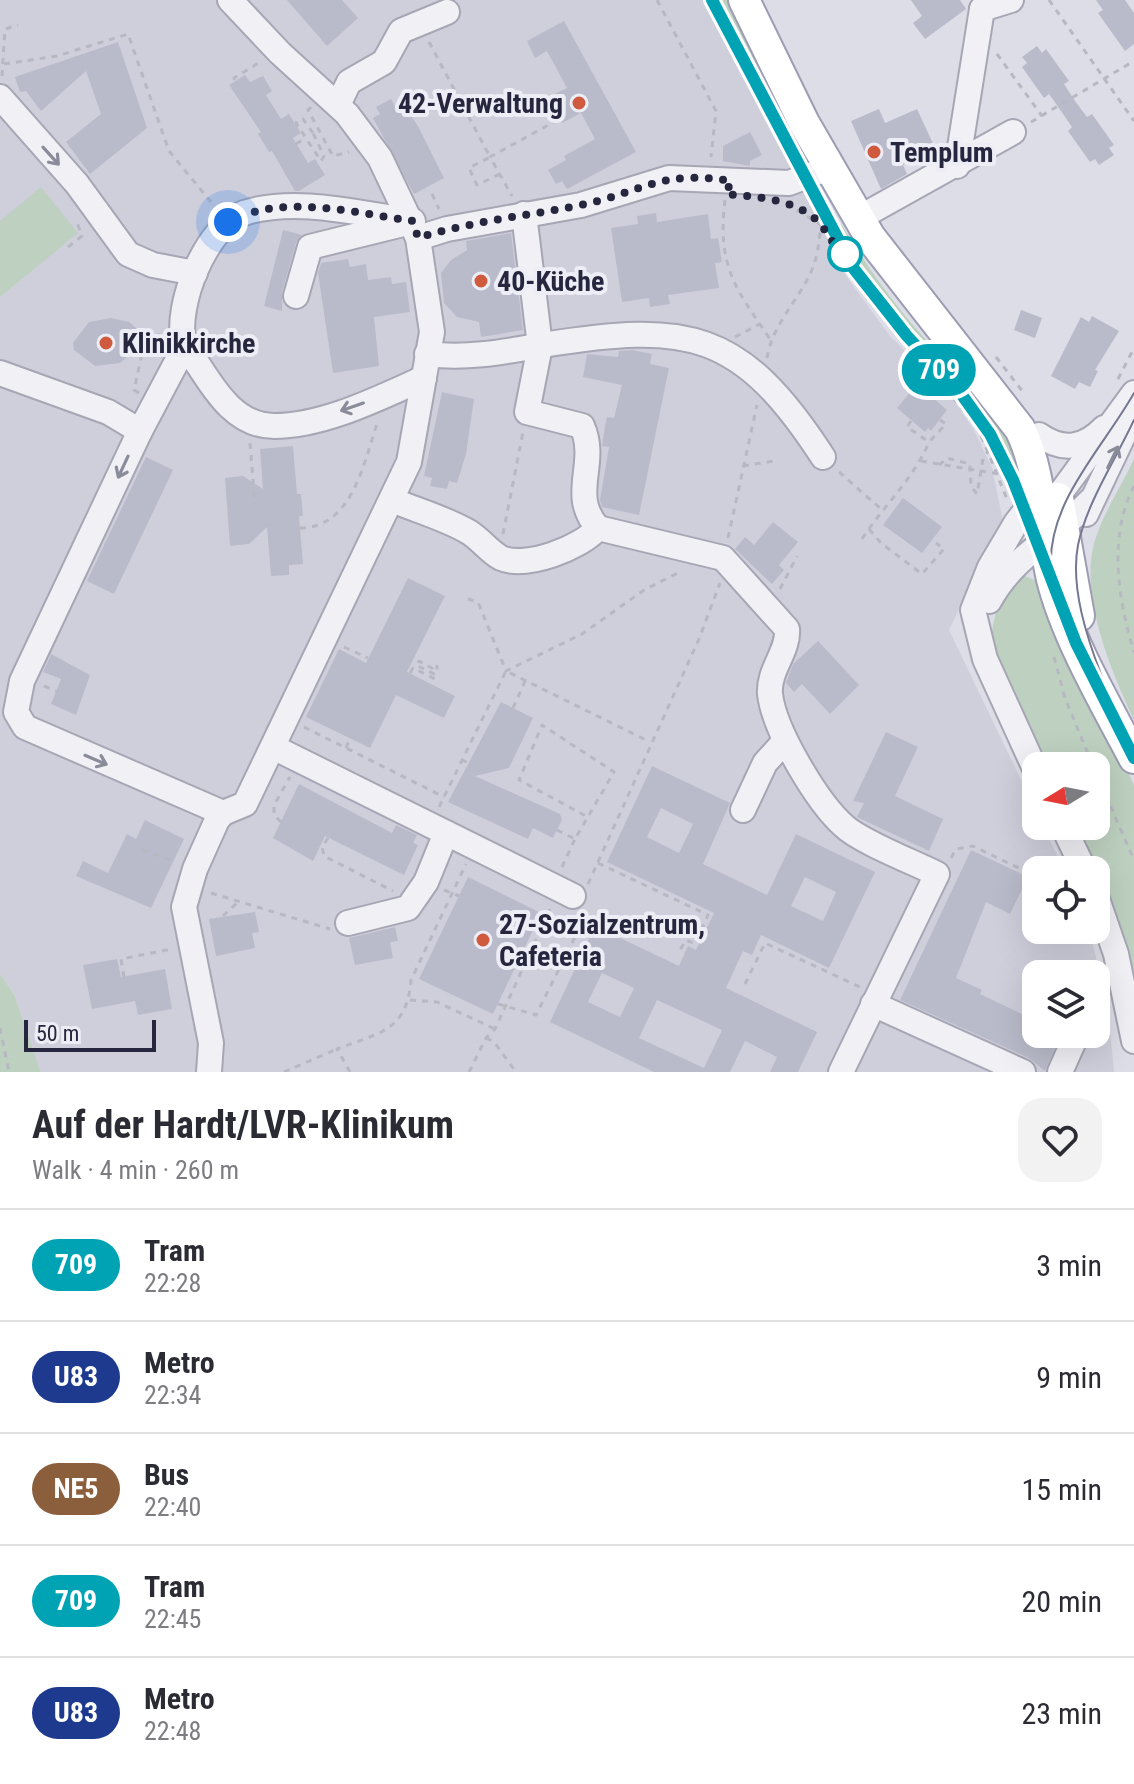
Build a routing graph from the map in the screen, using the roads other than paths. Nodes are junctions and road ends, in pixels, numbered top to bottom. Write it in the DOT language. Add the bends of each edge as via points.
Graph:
graph roads {
  1 [pos="230,0"];
  2 [pos="744,0"];
  3 [pos="1011,0"];
  4 [pos="978,10"];
  5 [pos="447,12"];
  6 [pos="1,98"];
  7 [pos="329,98"];
  8 [pos="1013,132"];
  9 [pos="957,166"];
  10 [pos="829,168"];
  11 [pos="521,215"];
  12 [pos="859,218"];
  13 [pos="416,230"];
  14 [pos="195,273"];
  15 [pos="296,296"];
  16 [pos="939,324"];
  17 [pos="540,346"];
  18 [pos="184,348"];
  19 [pos="426,366"];
  20 [pos="0,373"];
  21 [pos="1134,393"];
  22 [pos="1124,415"];
  23 [pos="140,431"];
  24 [pos="1039,435"];
  25 [pos="823,457"];
  26 [pos="392,500"];
  27 [pos="1090,501"];
  28 [pos="1053,515"];
  29 [pos="598,528"];
  30 [pos="1073,575"];
  31 [pos="981,646"];
  32 [pos="1086,659"];
  33 [pos="784,742"];
  34 [pos="273,747"];
  35 [pos="1028,752"];
  36 [pos="1134,758"];
  37 [pos="743,810"];
  38 [pos="223,813"];
  39 [pos="439,829"];
  40 [pos="573,893"];
  41 [pos="348,923"];
  42 [pos="1110,923"];
  43 [pos="1125,952"];
  44 [pos="872,1006"];
  45 [pos="1134,1041"];
  46 [pos="1071,1048"];
  47 [pos="209,1072"];
  48 [pos="841,1072"];
  49 [pos="983,1072"];
  50 [pos="1023,1072"];
  51 [pos="1060,1072"];
  1 -- 7 [label="street"];
  2 -- 10 [label="main road"];
  3 -- 4 [label="street"];
  4 -- 9 [label="street"];
  5 -- 7 [label="street" via="401,31 384,62"];
  6 -- 14 [label="street, one-way" via="77,184 128,254"];
  7 -- 13 [label="street" via="372,146"];
  8 -- 9 [label="street"];
  9 -- 12 [label="street"];
  10 -- 11 [label="street" via="789,183 659,180 601,200"];
  10 -- 12 [label="main road"];
  11 -- 13 [label="street"];
  11 -- 17 [label="street"];
  12 -- 16 [label="main road"];
  13 -- 14 [label="street" via="297,207 244,213 216,232"];
  13 -- 15 [label="street" via="310,247"];
  13 -- 19 [label="street" via="432,332"];
  14 -- 18 [label="street" via="185,303"];
  16 -- 24 [label="main road" via="997,373"];
  16 -- 28 [label="main road" via="1020,429"];
  17 -- 19 [label="street"];
  17 -- 25 [label="street" via="629,334 694,339 728,352 770,385"];
  17 -- 29 [label="street" via="527,412 582,426 590,454 583,503"];
  19 -- 18 [label="street, one-way" via="387,395 320,418 273,426 248,419 223,402"];
  18 -- 23 [label="street"];
  19 -- 26 [label="street" via="409,462"];
  20 -- 23 [label="street" via="108,412"];
  21 -- 22 [label="street"];
  22 -- 24 [label="street" via="1079,445 1060,445"];
  27 -- 22 [label="street, one-way"];
  22 -- 28 [label="street"];
  23 -- 38 [label="street, one-way" via="22,681 16,712 25,727"];
  24 -- 28 [label="main road" via="1050,457"];
  26 -- 29 [label="street" via="468,531 498,556 518,563 536,560"];
  26 -- 34 [label="street"];
  27 -- 28 [label="street"];
  27 -- 30 [label="street"];
  28 -- 30 [label="main road"];
  28 -- 31 [label="street" via="997,586 981,625"];
  28 -- 31 [label="street" via="1023,514 1010,530 977,594 973,610"];
  28 -- 32 [label="main road" via="1057,598"];
  29 -- 33 [label="street" via="725,560 769,610 788,634 770,685"];
  30 -- 32 [label="main road"];
  31 -- 35 [label="street"];
  32 -- 36 [label="main road"];
  33 -- 37 [label="street" via="765,763"];
  33 -- 44 [label="street" via="845,828 937,874"];
  34 -- 38 [label="street" via="245,804"];
  34 -- 39 [label="street"];
  38 -- 47 [label="street" via="191,877 184,907 211,1043"];
  39 -- 40 [label="street"];
  39 -- 41 [label="street" via="414,901 396,914"];
  42 -- 43 [label="street"];
  43 -- 45 [label="street"];
  44 -- 48 [label="street"];
  44 -- 49 [label="street"];
  44 -- 50 [label="street"];
  46 -- 51 [label="street"];
}
